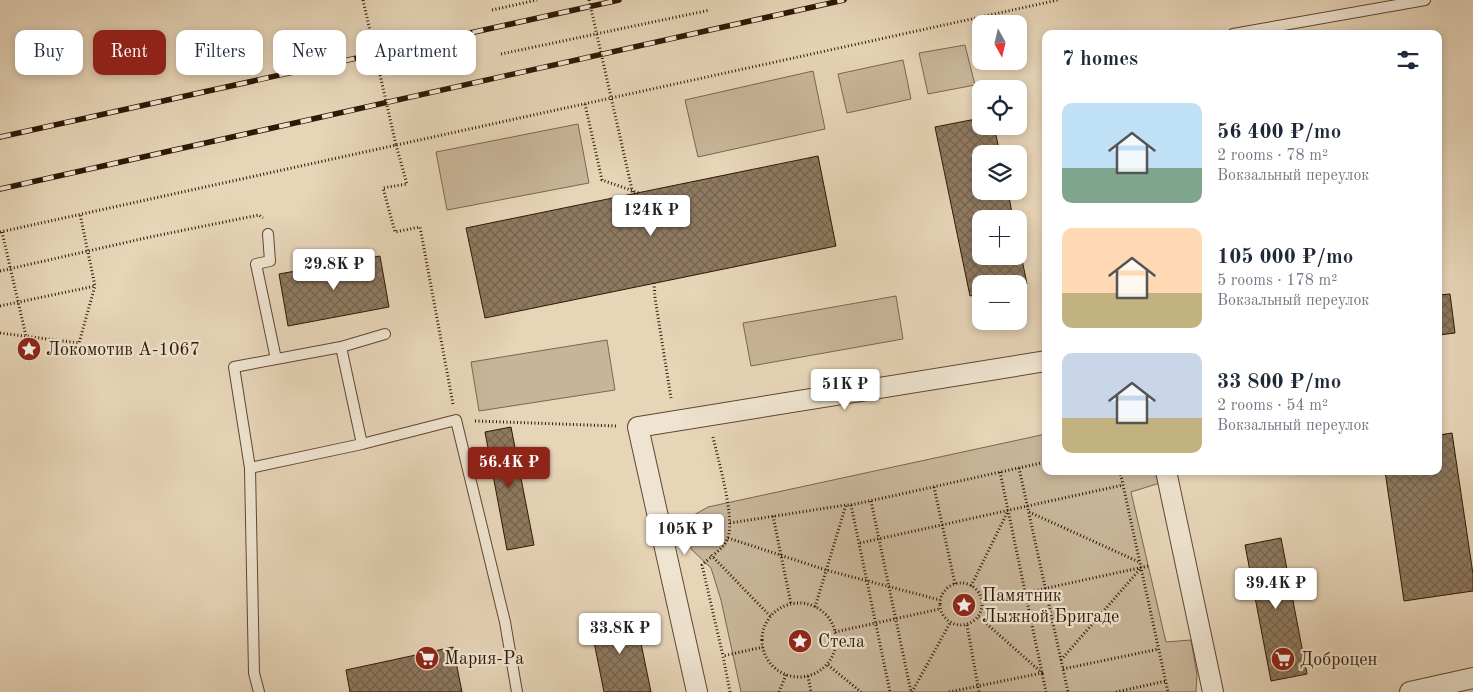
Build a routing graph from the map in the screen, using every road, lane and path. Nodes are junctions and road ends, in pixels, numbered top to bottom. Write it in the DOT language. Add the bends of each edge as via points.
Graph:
graph roads {
  1 [pos="363,0"];
  2 [pos="537,0"];
  3 [pos="589,0"];
  4 [pos="1058,0"];
  5 [pos="1425,0"];
  6 [pos="492,10"];
  7 [pos="710,10"];
  8 [pos="1256,30"];
  9 [pos="597,34"];
  10 [pos="501,54"];
  11 [pos="586,104"];
  12 [pos="639,193"];
  13 [pos="633,194"];
  14 [pos="80,214"];
  15 [pos="1,232"];
  16 [pos="268,234"];
  17 [pos="87,252"];
  18 [pos="10,269"];
  19 [pos="0,271"];
  20 [pos="654,284"];
  21 [pos="95,286"];
  22 [pos="18,302"];
  23 [pos="0,306"];
  24 [pos="0,333"];
  25 [pos="385,334"];
  26 [pos="26,336"];
  27 [pos="342,347"];
  28 [pos="276,359"];
  29 [pos="1042,362"];
  30 [pos="709,416"];
  31 [pos="456,420"];
  32 [pos="675,421"];
  33 [pos="638,427"];
  34 [pos="362,444"];
  35 [pos="1042,463"];
  36 [pos="250,468"];
  37 [pos="1019,468"];
  38 [pos="1000,472"];
  39 [pos="1121,475"];
  40 [pos="1167,475"];
  41 [pos="1123,485"];
  42 [pos="934,487"];
  43 [pos="871,501"];
  44 [pos="846,505"];
  45 [pos="852,505"];
  46 [pos="1027,506"];
  47 [pos="1008,510"];
  48 [pos="1028,511"];
  49 [pos="773,516"];
  50 [pos="730,523"];
  51 [pos="942,525"];
  52 [pos="728,538"];
  53 [pos="879,539"];
  54 [pos="860,543"];
  55 [pos="711,555"];
  56 [pos="781,555"];
  57 [pos="1140,562"];
  58 [pos="1148,566"];
  59 [pos="1141,567"];
  60 [pos="826,570"];
  61 [pos="867,579"];
  62 [pos="955,584"];
  63 [pos="890,586"];
  64 [pos="971,586"];
  65 [pos="1045,588"];
  66 [pos="1025,592"];
  67 [pos="940,600"];
  68 [pos="983,602"];
  69 [pos="791,604"];
  70 [pos="815,607"];
  71 [pos="940,610"];
  72 [pos="771,617"];
  73 [pos="979,617"];
  74 [pos="896,619"];
  75 [pos="876,623"];
  76 [pos="950,623"];
  77 [pos="966,625"];
  78 [pos="835,632"];
  79 [pos="763,647"];
  80 [pos="1159,649"];
  81 [pos="722,656"];
  82 [pos="1061,660"];
  83 [pos="828,665"];
  84 [pos="1063,669"];
  85 [pos="1042,673"];
  86 [pos="786,675"];
  87 [pos="808,676"];
  88 [pos="1473,678"];
  89 [pos="1166,681"];
  90 [pos="978,686"];
  91 [pos="259,692"];
  92 [pos="517,692"];
  93 [pos="697,692"];
  94 [pos="730,692"];
  95 [pos="779,692"];
  96 [pos="811,692"];
  97 [pos="861,692"];
  98 [pos="890,692"];
  99 [pos="912,692"];
  100 [pos="949,692"];
  101 [pos="979,692"];
  102 [pos="1046,692"];
  103 [pos="1068,692"];
  104 [pos="1116,692"];
  105 [pos="1168,692"];
  106 [pos="1213,692"];
  107 [pos="1410,692"];
  1 -- 31 [label="path, bridge" via="407,184 383,188 394,232 420,227"];
  2 -- 6 [label="path"];
  3 -- 9 [label="path, bridge"];
  4 -- 11 [label="path"];
  5 -- 8 [label="lane"];
  7 -- 9 [label="path"];
  9 -- 10 [label="path"];
  9 -- 13 [label="path, bridge"];
  11 -- 12 [label="path" via="602,180"];
  11 -- 14 [label="path"];
  14 -- 15 [label="path"];
  14 -- 17 [label="path"];
  15 -- 18 [label="path"];
  16 -- 17 [label="path" via="266,220 259,215"];
  16 -- 28 [label="lane" via="270,261 256,264"];
  17 -- 18 [label="path"];
  17 -- 21 [label="path"];
  18 -- 19 [label="path"];
  18 -- 22 [label="path"];
  20 -- 32 [label="path"];
  21 -- 22 [label="path"];
  21 -- 26 [label="path" via="79,343"];
  22 -- 23 [label="path"];
  22 -- 26 [label="path"];
  24 -- 26 [label="path"];
  25 -- 27 [label="lane"];
  27 -- 28 [label="lane"];
  27 -- 34 [label="lane"];
  28 -- 36 [label="lane" via="234,367"];
  29 -- 30 [label="street"];
  30 -- 32 [label="street"];
  30 -- 50 [label="path"];
  31 -- 33 [label="path"];
  31 -- 34 [label="lane"];
  31 -- 92 [label="lane" via="505,622"];
  32 -- 33 [label="street"];
  33 -- 93 [label="street"];
  34 -- 36 [label="lane"];
  35 -- 37 [label="path"];
  36 -- 91 [label="lane" via="254,673"];
  37 -- 38 [label="path"];
  37 -- 46 [label="path"];
  38 -- 42 [label="path"];
  38 -- 47 [label="path"];
  39 -- 41 [label="path"];
  40 -- 106 [label="street"];
  41 -- 46 [label="path"];
  41 -- 57 [label="path"];
  42 -- 43 [label="path"];
  42 -- 51 [label="path"];
  43 -- 45 [label="path"];
  43 -- 53 [label="path"];
  44 -- 45 [label="path"];
  44 -- 49 [label="path"];
  44 -- 60 [label="path"];
  45 -- 54 [label="path"];
  46 -- 47 [label="path"];
  46 -- 48 [label="path"];
  47 -- 51 [label="path"];
  47 -- 64 [label="path"];
  47 -- 66 [label="path"];
  48 -- 57 [label="path"];
  48 -- 65 [label="path"];
  49 -- 50 [label="path"];
  49 -- 56 [label="path"];
  50 -- 52 [label="path"];
  51 -- 53 [label="path"];
  51 -- 62 [label="path"];
  52 -- 55 [label="path" via="722,548"];
  52 -- 56 [label="path"];
  53 -- 54 [label="path"];
  53 -- 63 [label="path"];
  54 -- 61 [label="path"];
  55 -- 72 [label="path"];
  55 -- 81 [label="path" via="702,566"];
  56 -- 60 [label="path"];
  56 -- 69 [label="path"];
  57 -- 59 [label="path"];
  58 -- 59 [label="path"];
  59 -- 65 [label="path"];
  59 -- 80 [label="path"];
  59 -- 82 [label="path"];
  60 -- 61 [label="path"];
  60 -- 70 [label="path"];
  61 -- 63 [label="path"];
  61 -- 75 [label="path"];
  62 -- 64 [label="path"];
  62 -- 67 [label="path" via="944,592"];
  63 -- 67 [label="path"];
  63 -- 74 [label="path"];
  64 -- 68 [label="path"];
  65 -- 66 [label="path"];
  65 -- 82 [label="path"];
  66 -- 68 [label="path"];
  66 -- 85 [label="path"];
  67 -- 71 [label="path"];
  68 -- 73 [label="path"];
  69 -- 70 [label="path"];
  69 -- 72 [label="path"];
  70 -- 78 [label="path" via="825,614"];
  71 -- 74 [label="path"];
  71 -- 76 [label="path"];
  72 -- 79 [label="path" via="762,638"];
  73 -- 77 [label="path"];
  73 -- 85 [label="path"];
  74 -- 75 [label="path"];
  74 -- 99 [label="path"];
  75 -- 78 [label="path"];
  75 -- 98 [label="path"];
  76 -- 77 [label="path"];
  76 -- 99 [label="path"];
  77 -- 90 [label="path"];
  78 -- 83 [label="path" via="836,644"];
  79 -- 81 [label="path"];
  79 -- 86 [label="path" via="768,660"];
  80 -- 84 [label="path"];
  80 -- 89 [label="path"];
  81 -- 94 [label="path"];
  82 -- 84 [label="path"];
  83 -- 87 [label="path"];
  83 -- 97 [label="path"];
  84 -- 103 [label="path"];
  85 -- 90 [label="path"];
  85 -- 102 [label="path"];
  86 -- 87 [label="path"];
  86 -- 95 [label="path"];
  87 -- 96 [label="path"];
  88 -- 107 [label="street"];
  89 -- 104 [label="path"];
  89 -- 105 [label="path"];
  90 -- 100 [label="path"];
  90 -- 101 [label="path"];
}
